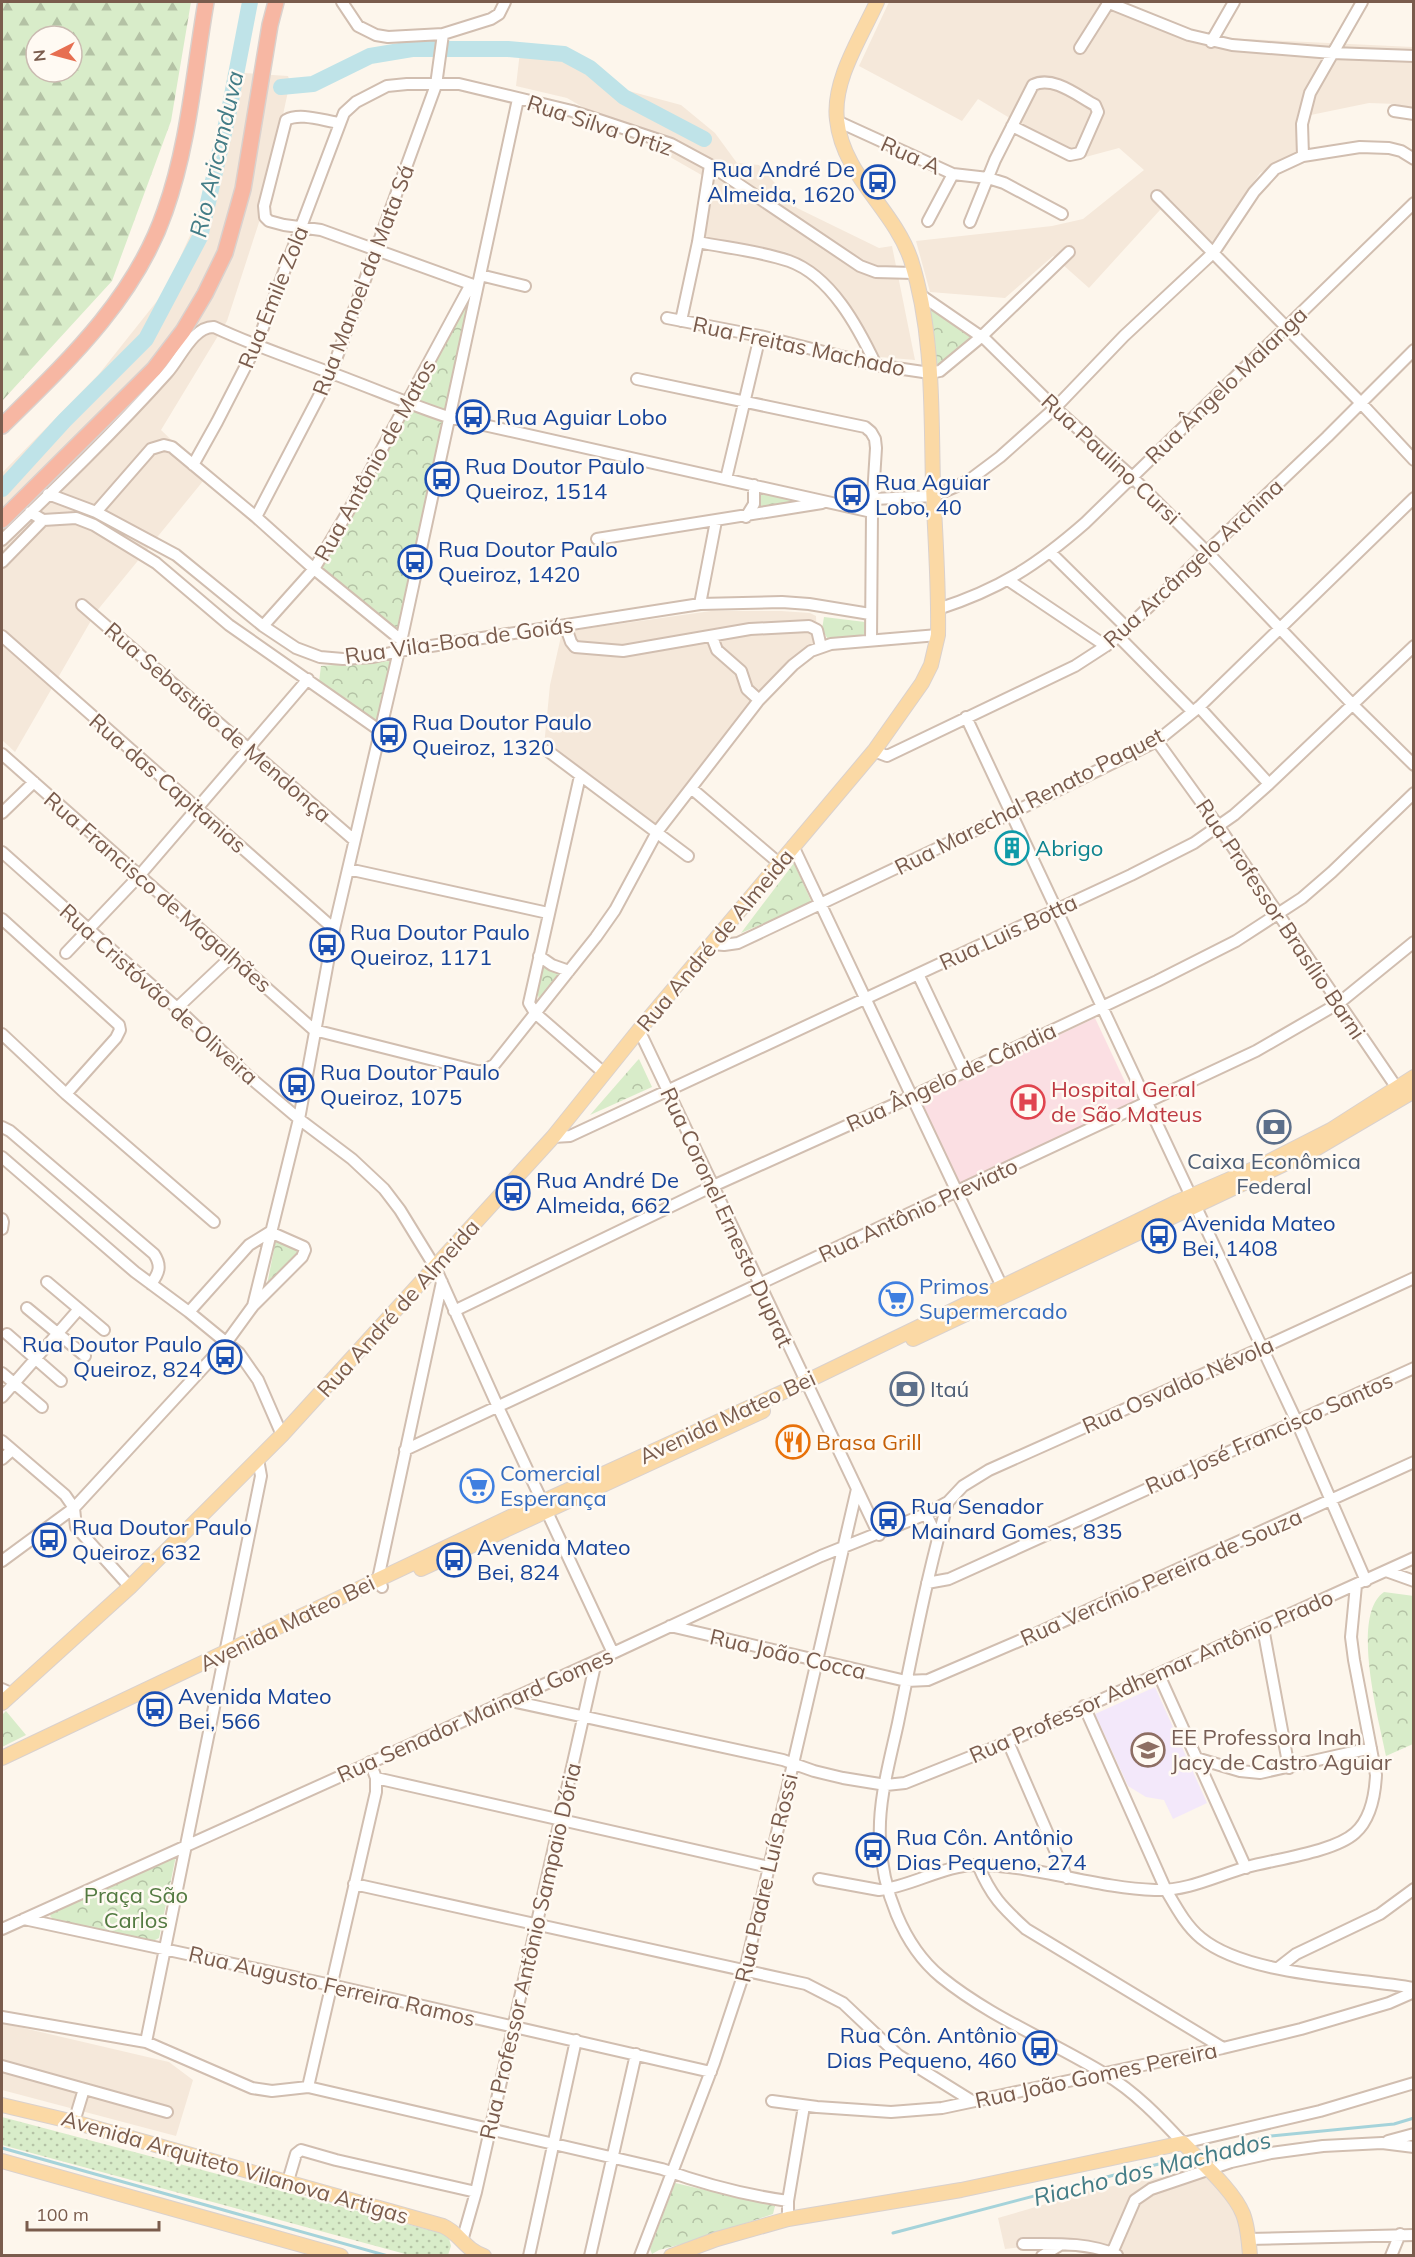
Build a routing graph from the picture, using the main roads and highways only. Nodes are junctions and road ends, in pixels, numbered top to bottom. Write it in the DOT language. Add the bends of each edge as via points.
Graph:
graph roads {
  1 [pos="206,2"];
  2 [pos="276,2"];
  3 [pos="878,2"];
  4 [pos="2,426"];
  5 [pos="2,520"];
  6 [pos="1413,1077"];
  7 [pos="1405,1093"];
  8 [pos="225,1657"];
  9 [pos="7,1691"];
  10 [pos="2,1703"];
  11 [pos="2,1758"];
  12 [pos="2,1767"];
  13 [pos="2,2105"];
  14 [pos="2,2161"];
  15 [pos="462,2241"];
  16 [pos="700,2250"];
  17 [pos="341,2256"];
  18 [pos="459,2256"];
  19 [pos="484,2256"];
  20 [pos="671,2256"];
  21 [pos="1250,2256"];
  1 -- 4 [label="highway" via="177,171 151,244 109,313"];
  2 -- 5 [label="highway" via="240,200 225,253 205,294 183,332 154,369"];
  3 -- 9 [label="main road, Rua André de Almeida" via="838,87 837,121 855,171 905,245 927,327 938,635 922,683 874,751 553,1137 435,1267 282,1434 130,1587"];
  6 -- 7 [label="main road, Avenida Mateo Bei"];
  7 -- 8 [label="main road, Avenida Mateo Bei" via="1312,1151 1193,1202"];
  8 -- 11 [label="main road, Avenida Mateo Bei"];
  8 -- 12 [label="main road, Avenida Mateo Bei"];
  9 -- 10 [label="main road, Rua André de Almeida"];
  13 -- 15 [label="main road, Avenida Arquiteto Vilanova Artigas" via="443,2226 455,2231"];
  14 -- 17 [label="main road"];
  15 -- 18 [label="main road"];
  15 -- 19 [label="main road, Avenida Arquiteto Vilanova Artigas"];
  16 -- 20 [label="main road"];
  16 -- 21 [label="main road" via="788,2219 1187,2147 1241,2209"];
}
